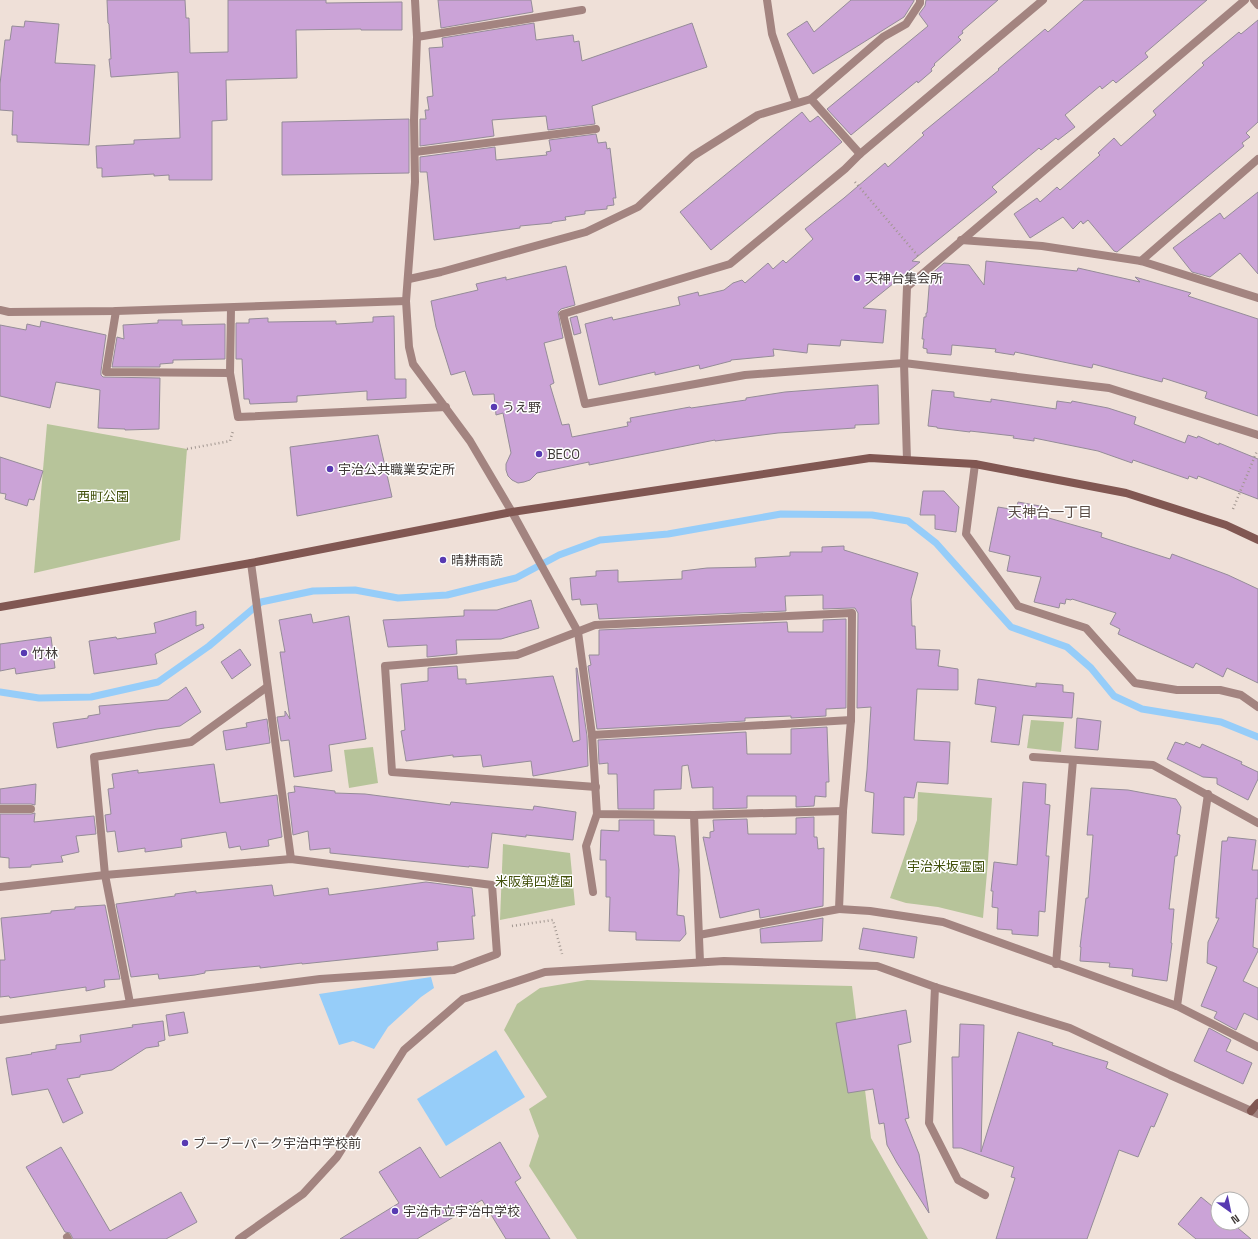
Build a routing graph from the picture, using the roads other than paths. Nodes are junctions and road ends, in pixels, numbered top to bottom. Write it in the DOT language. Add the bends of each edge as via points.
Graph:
graph roads {
  1 [pos="415,0"];
  2 [pos="767,0"];
  3 [pos="920,0"];
  4 [pos="1043,0"];
  5 [pos="1245,0"];
  6 [pos="1254,0"];
  7 [pos="1258,4"];
  8 [pos="582,10"];
  9 [pos="418,37"];
  10 [pos="811,99"];
  11 [pos="796,104"];
  12 [pos="596,129"];
  13 [pos="415,152"];
  14 [pos="860,154"];
  15 [pos="1258,159"];
  16 [pos="961,240"];
  17 [pos="1141,261"];
  18 [pos="409,279"];
  19 [pos="1258,298"];
  20 [pos="406,301"];
  21 [pos="231,308"];
  22 [pos="0,310"];
  23 [pos="116,311"];
  24 [pos="904,363"];
  25 [pos="230,373"];
  26 [pos="446,407"];
  27 [pos="1258,435"];
  28 [pos="907,460"];
  29 [pos="975,464"];
  30 [pos="512,512"];
  31 [pos="1258,540"];
  32 [pos="251,562"];
  33 [pos="0,607"];
  34 [pos="578,632"];
  35 [pos="267,687"];
  36 [pos="1258,707"];
  37 [pos="851,720"];
  38 [pos="592,735"];
  39 [pos="1033,757"];
  40 [pos="1073,760"];
  41 [pos="596,787"];
  42 [pos="1208,794"];
  43 [pos="0,809"];
  44 [pos="31,809"];
  45 [pos="843,811"];
  46 [pos="597,814"];
  47 [pos="694,815"];
  48 [pos="1258,823"];
  49 [pos="291,859"];
  50 [pos="105,875"];
  51 [pos="0,887"];
  52 [pos="593,892"];
  53 [pos="839,909"];
  54 [pos="699,935"];
  55 [pos="700,962"];
  56 [pos="1056,964"];
  57 [pos="935,987"];
  58 [pos="130,1003"];
  59 [pos="1177,1006"];
  60 [pos="0,1020"];
  61 [pos="1258,1047"];
  62 [pos="1258,1103"];
  63 [pos="1254,1113"];
  64 [pos="985,1195"];
  65 [pos="239,1239"];
  1 -- 9 [label="street"];
  2 -- 11 [label="street" via="772,34"];
  3 -- 10 [label="street" via="906,24 884,37"];
  4 -- 14 [label="street"];
  5 -- 16 [label="street"];
  6 -- 7 [label="street"];
  8 -- 9 [label="street"];
  9 -- 13 [label="street"];
  10 -- 11 [label="street"];
  10 -- 14 [label="street"];
  11 -- 18 [label="street" via="758,115 693,156 638,207 586,232"];
  12 -- 13 [label="street"];
  13 -- 18 [label="street"];
  14 -- 24 [label="street" via="730,264 563,314 585,404 746,375"];
  15 -- 17 [label="street"];
  16 -- 17 [label="street" via="1042,246"];
  16 -- 24 [label="street" via="907,287"];
  17 -- 19 [label="street"];
  18 -- 20 [label="street"];
  20 -- 21 [label="street"];
  20 -- 26 [label="street" via="409,347 413,364"];
  21 -- 23 [label="street"];
  21 -- 25 [label="street"];
  22 -- 23 [label="street"];
  23 -- 25 [label="street" via="106,372"];
  24 -- 27 [label="street" via="1109,388"];
  24 -- 28 [label="street"];
  25 -- 26 [label="street" via="238,417"];
  26 -- 30 [label="street" via="470,440"];
  28 -- 29 [label="street"];
  28 -- 30 [label="street" via="870,458"];
  29 -- 31 [label="street" via="1126,493 1226,526"];
  29 -- 36 [label="street" via="966,534 1018,606 1086,628 1135,683 1177,690 1220,690 1242,695"];
  30 -- 32 [label="street"];
  30 -- 34 [label="street"];
  32 -- 33 [label="street"];
  32 -- 35 [label="street"];
  34 -- 37 [label="street" via="595,625 852,613"];
  34 -- 38 [label="street"];
  34 -- 41 [label="street" via="517,655 385,666 392,772"];
  35 -- 49 [label="street"];
  35 -- 50 [label="street" via="191,742 94,757"];
  37 -- 38 [label="street"];
  37 -- 45 [label="street"];
  38 -- 41 [label="street"];
  39 -- 40 [label="street"];
  40 -- 42 [label="street" via="1152,765"];
  40 -- 56 [label="street"];
  41 -- 46 [label="street"];
  42 -- 48 [label="street"];
  42 -- 59 [label="street"];
  43 -- 44 [label="street"];
  45 -- 47 [label="street"];
  45 -- 53 [label="street"];
  46 -- 47 [label="street"];
  46 -- 52 [label="street" via="586,846"];
  47 -- 54 [label="street"];
  49 -- 50 [label="street"];
  49 -- 58 [label="street" via="492,885 497,954 454,970 320,979"];
  50 -- 51 [label="street"];
  50 -- 58 [label="street"];
  53 -- 54 [label="street"];
  53 -- 56 [label="street" via="943,922"];
  54 -- 55 [label="street"];
  55 -- 57 [label="street" via="724,960 877,966"];
  55 -- 65 [label="street" via="545,972 463,999 404,1050 337,1157 303,1194"];
  56 -- 59 [label="street"];
  57 -- 63 [label="street" via="1070,1028"];
  57 -- 64 [label="street" via="929,1123 958,1180"];
  58 -- 60 [label="street"];
  59 -- 61 [label="street"];
  62 -- 63 [label="street"];
}
